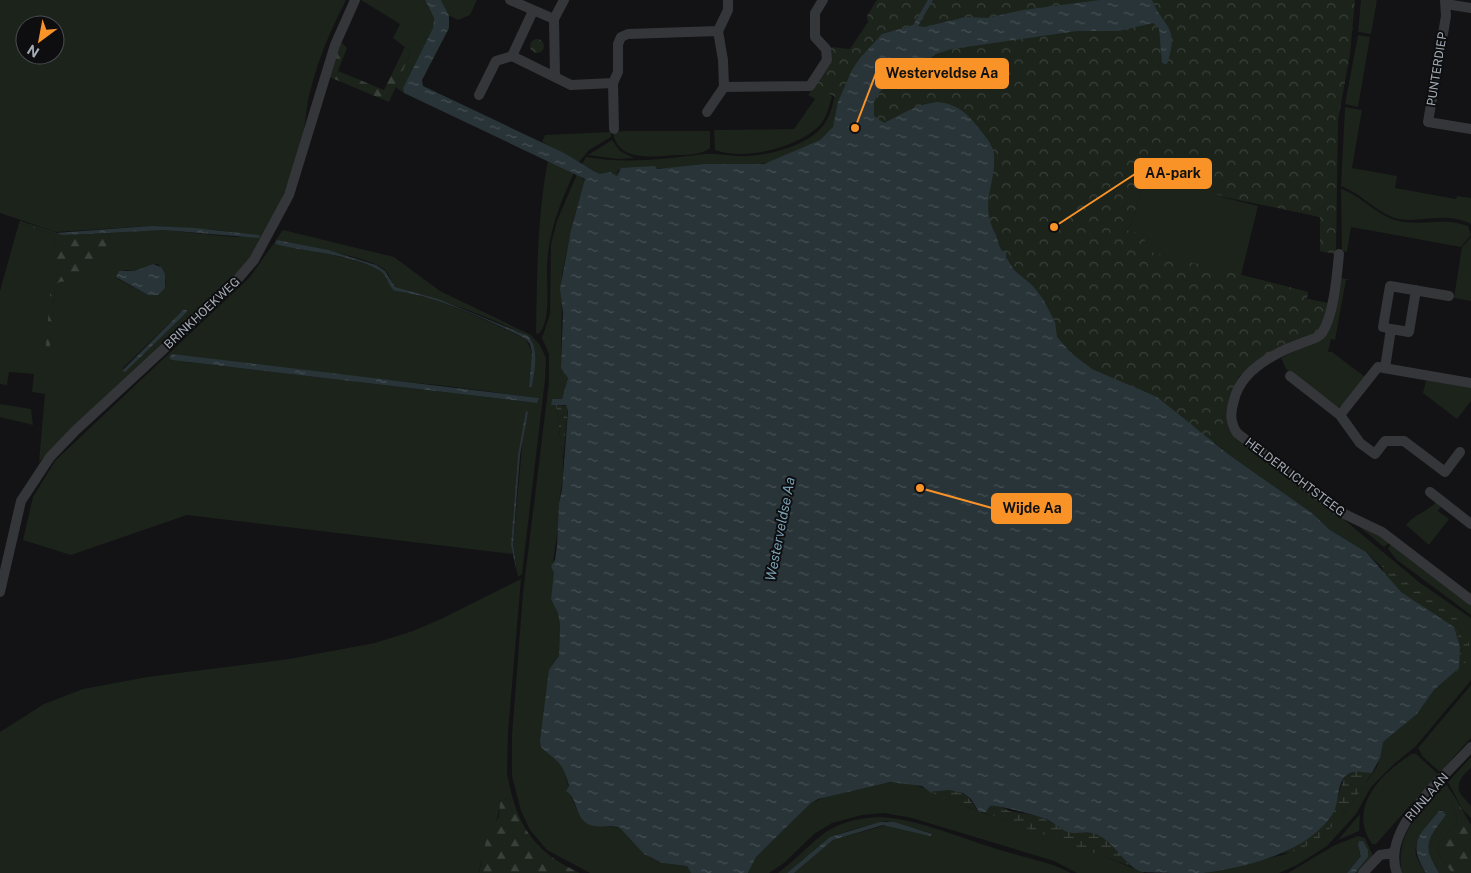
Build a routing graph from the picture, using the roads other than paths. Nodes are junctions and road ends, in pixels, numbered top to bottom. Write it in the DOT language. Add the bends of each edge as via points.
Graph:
graph roads {
  1 [pos="355,0"];
  2 [pos="510,0"];
  3 [pos="564,0"];
  4 [pos="728,0"];
  5 [pos="823,0"];
  6 [pos="1445,2"];
  7 [pos="1471,8"];
  8 [pos="533,11"];
  9 [pos="554,19"];
  10 [pos="718,31"];
  11 [pos="512,56"];
  12 [pos="555,78"];
  13 [pos="613,83"];
  14 [pos="724,87"];
  15 [pos="479,94"];
  16 [pos="707,112"];
  17 [pos="614,129"];
  18 [pos="1471,130"];
  19 [pos="1339,254"];
  20 [pos="1416,290"];
  21 [pos="1449,296"];
  22 [pos="1391,329"];
  23 [pos="1385,368"];
  24 [pos="1290,376"];
  25 [pos="1471,383"];
  26 [pos="1340,415"];
  27 [pos="1460,452"];
  28 [pos="1430,492"];
  29 [pos="1471,524"];
  30 [pos="0,592"];
  31 [pos="1471,600"];
  32 [pos="1471,747"];
  33 [pos="1393,853"];
  34 [pos="1363,873"];
  35 [pos="1397,873"];
  1 -- 30 [label="street, BRINKHOEKWEG" via="334,45 290,195 254,260 231,287 50,457 22,501"];
  2 -- 8 [label="street"];
  3 -- 9 [label="street"];
  4 -- 10 [label="street" via="728,10"];
  5 -- 14 [label="street" via="815,12 815,37 826,49 827,60 810,86"];
  6 -- 7 [label="street, PUNTERDIEP"];
  6 -- 18 [label="street, PUNTERDIEP" via="1446,16 1428,122"];
  8 -- 9 [label="street"];
  8 -- 11 [label="street"];
  9 -- 12 [label="street"];
  10 -- 13 [label="street" via="628,34 621,37 618,72"];
  10 -- 14 [label="street"];
  11 -- 12 [label="street"];
  11 -- 15 [label="street" via="496,60"];
  12 -- 13 [label="street" via="571,85"];
  13 -- 17 [label="street"];
  14 -- 16 [label="street"];
  19 -- 31 [label="street, HELDERLICHTSTEEG" via="1334,292 1322,333 1276,355 1246,375 1236,390 1231,421 1237,433 1338,510 1382,532"];
  20 -- 21 [label="street"];
  20 -- 22 [label="street" via="1409,332"];
  20 -- 22 [label="street" via="1390,286 1382,327"];
  22 -- 23 [label="street"];
  23 -- 25 [label="street"];
  23 -- 26 [label="street" via="1378,367"];
  24 -- 26 [label="street"];
  26 -- 27 [label="street" via="1360,443 1375,454 1385,441 1404,441 1445,472"];
  28 -- 29 [label="street"];
  32 -- 33 [label="street, RIJNLAAN" via="1406,820 1397,836"];
  33 -- 34 [label="street" via="1380,855"];
  33 -- 35 [label="street"];
}
